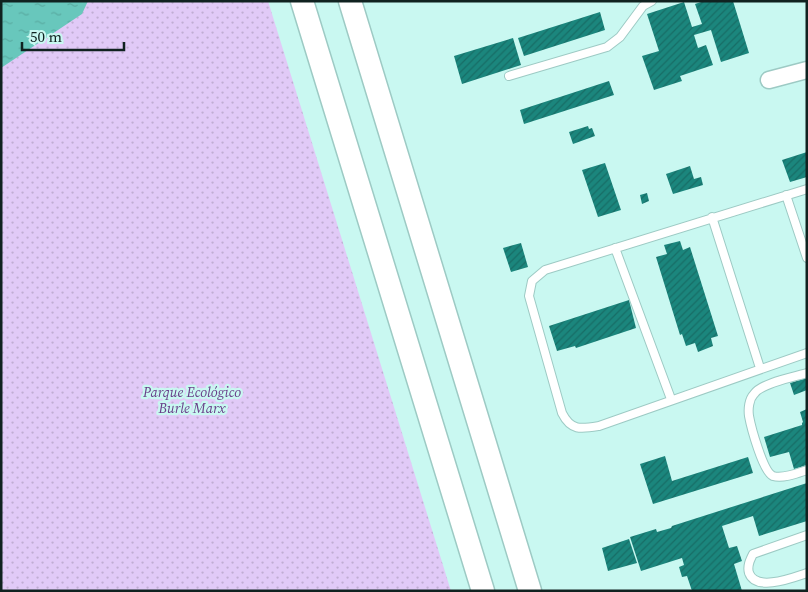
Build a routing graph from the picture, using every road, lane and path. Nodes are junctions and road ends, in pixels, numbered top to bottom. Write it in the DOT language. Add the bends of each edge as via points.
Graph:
graph roads {
  1 [pos="302,1"];
  2 [pos="350,1"];
  3 [pos="652,1"];
  4 [pos="807,70"];
  5 [pos="509,76"];
  6 [pos="769,80"];
  7 [pos="807,189"];
  8 [pos="786,195"];
  9 [pos="712,217"];
  10 [pos="615,248"];
  11 [pos="807,258"];
  12 [pos="807,353"];
  13 [pos="760,368"];
  14 [pos="807,373"];
  15 [pos="671,399"];
  16 [pos="807,470"];
  17 [pos="807,535"];
  18 [pos="807,573"];
  19 [pos="482,591"];
  20 [pos="530,591"];
  1 -- 19 [label="street"];
  2 -- 20 [label="street"];
  3 -- 5 [label="lane" via="643,6 620,37 607,47"];
  4 -- 6 [label="street"];
  7 -- 8 [label="lane"];
  8 -- 9 [label="lane"];
  8 -- 11 [label="lane"];
  9 -- 10 [label="lane"];
  9 -- 13 [label="lane"];
  10 -- 15 [label="lane"];
  10 -- 15 [label="lane" via="545,270 530,286 529,296 562,413 571,426 589,428"];
  12 -- 13 [label="lane"];
  13 -- 15 [label="lane"];
  14 -- 16 [label="lane" via="761,387 750,403 749,415 760,454 772,476"];
  17 -- 18 [label="lane" via="753,554 748,568 750,576 761,584 778,583"];
}
